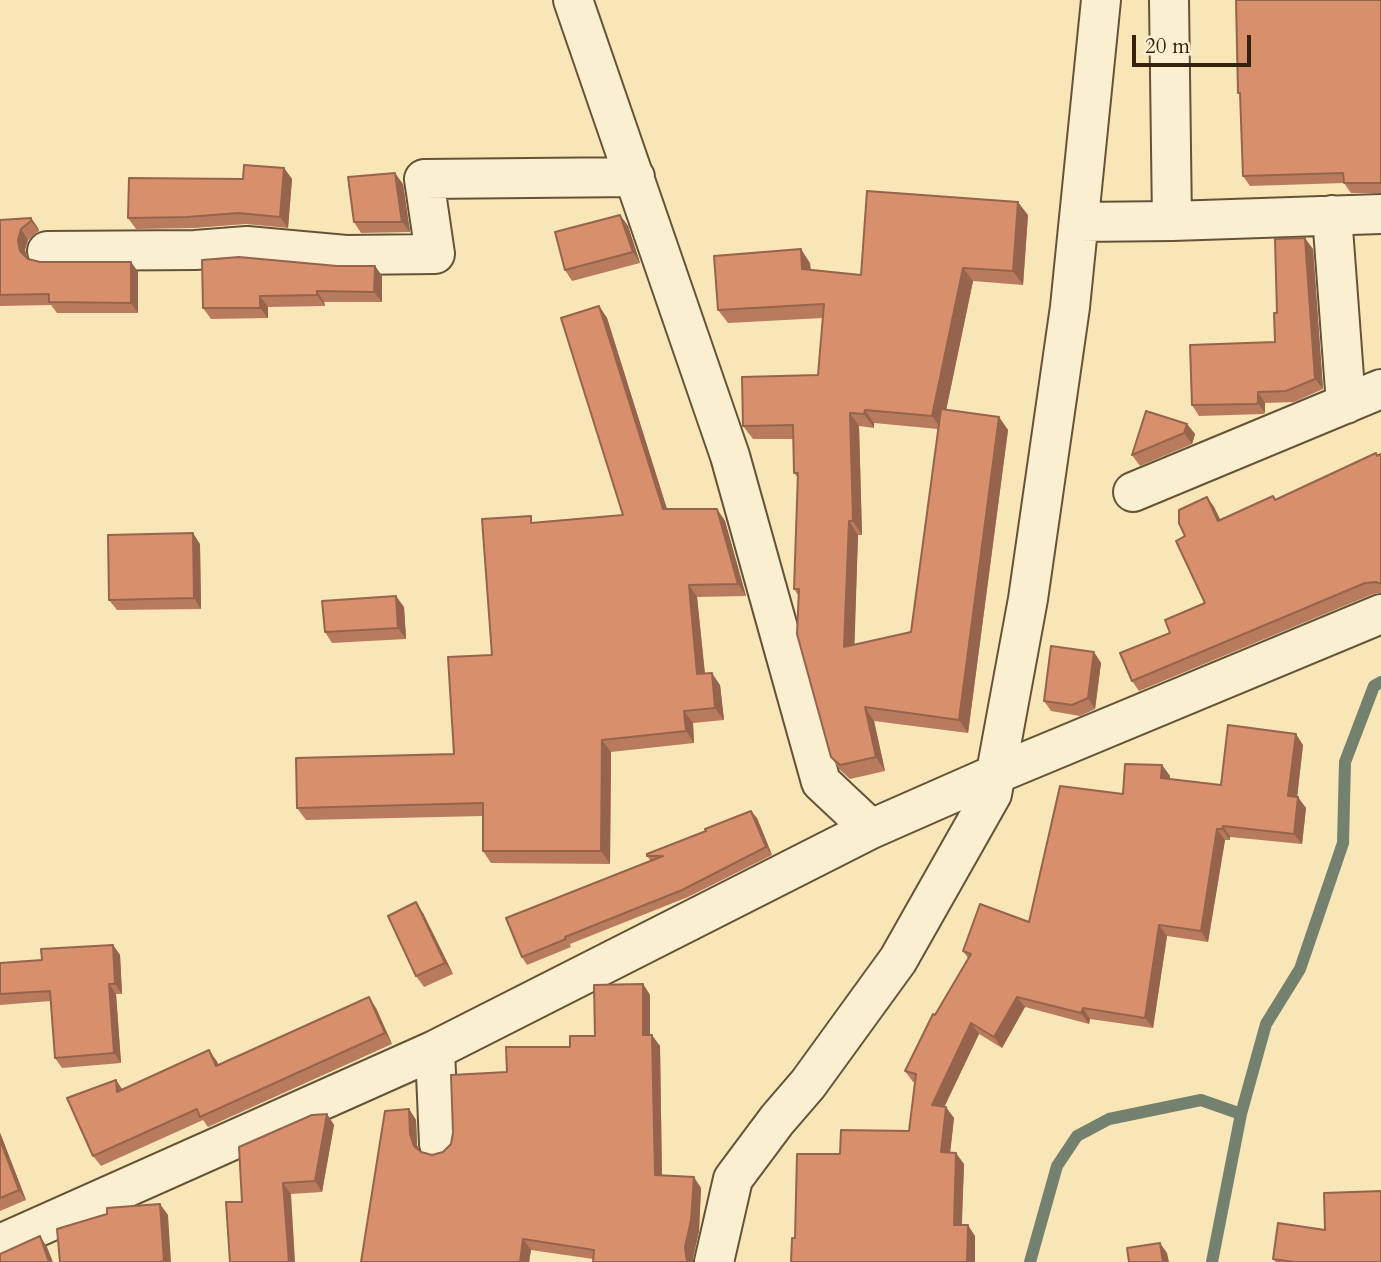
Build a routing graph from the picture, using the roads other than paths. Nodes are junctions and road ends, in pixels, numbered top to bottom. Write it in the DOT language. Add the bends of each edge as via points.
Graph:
graph roads {
  1 [pos="573,0"];
  2 [pos="1101,0"];
  3 [pos="1169,0"];
  4 [pos="635,177"];
  5 [pos="1381,214"];
  6 [pos="1332,215"];
  7 [pos="1172,221"];
  8 [pos="1079,222"];
  9 [pos="47,251"];
  10 [pos="1381,389"];
  11 [pos="1346,404"];
  12 [pos="1133,492"];
  13 [pos="1381,614"];
  14 [pos="996,774"];
  15 [pos="871,829"];
  16 [pos="435,1050"];
  17 [pos="439,1144"];
  18 [pos="0,1244"];
  19 [pos="714,1262"];
  1 -- 4 [label="street"];
  2 -- 8 [label="street"];
  3 -- 7 [label="street"];
  4 -- 9 [label="street" via="424,179 435,254 346,255 247,246"];
  4 -- 15 [label="street" via="730,456 821,782"];
  5 -- 6 [label="street"];
  6 -- 7 [label="street"];
  6 -- 11 [label="street"];
  7 -- 8 [label="street"];
  8 -- 14 [label="street" via="1028,599"];
  10 -- 11 [label="street"];
  11 -- 12 [label="street"];
  13 -- 14 [label="street"];
  14 -- 15 [label="street"];
  14 -- 19 [label="street" via="992,794 898,960 733,1179"];
  15 -- 16 [label="street"];
  16 -- 17 [label="street"];
  16 -- 18 [label="street"];
}
